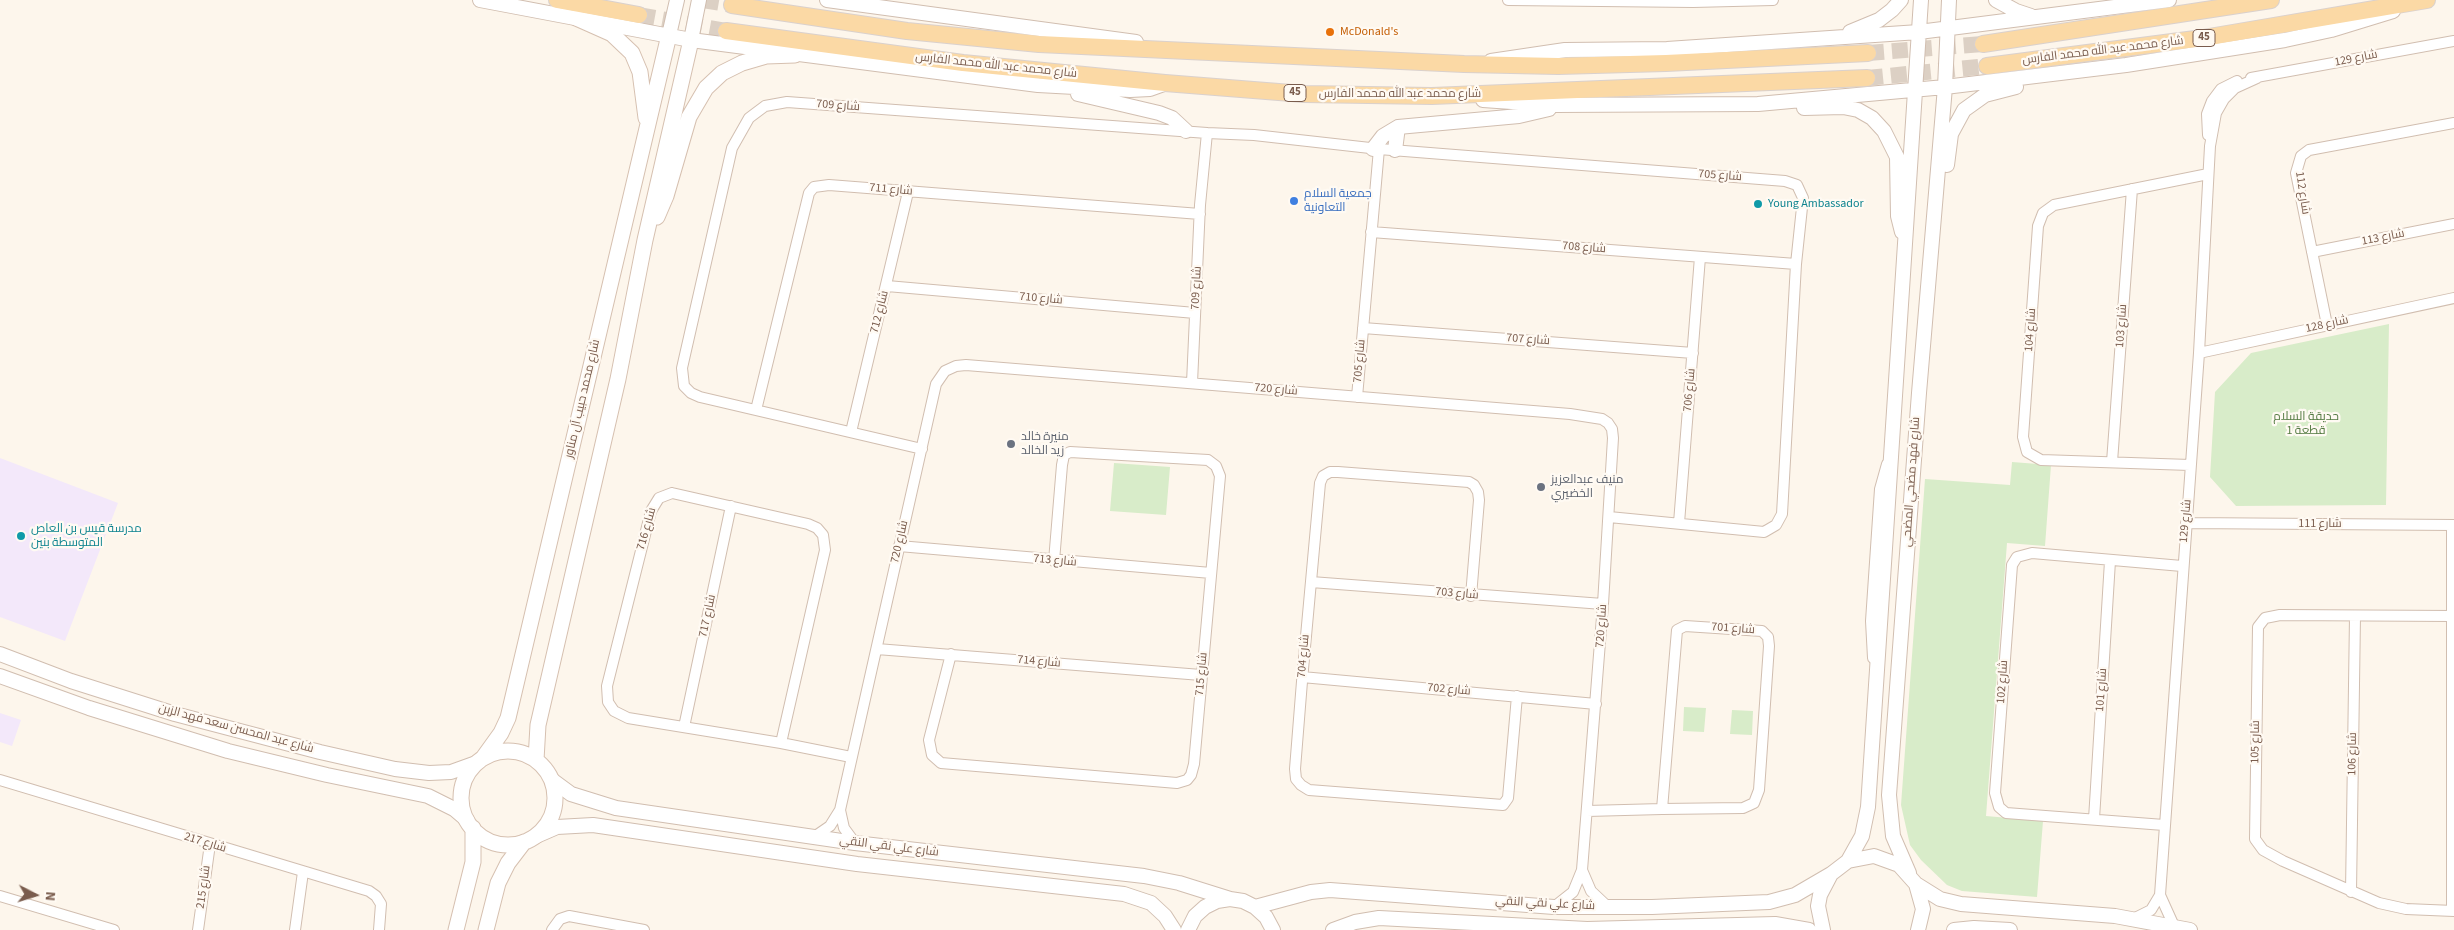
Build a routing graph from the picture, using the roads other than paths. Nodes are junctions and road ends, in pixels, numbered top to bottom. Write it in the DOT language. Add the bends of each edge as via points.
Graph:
graph roads {
  1 [pos="480,0"];
  2 [pos="557,0"];
  3 [pos="677,0"];
  4 [pos="699,0"];
  5 [pos="827,0"];
  6 [pos="1508,0"];
  7 [pos="1773,0"];
  8 [pos="1901,0"];
  9 [pos="1921,0"];
  10 [pos="1949,0"];
  11 [pos="1996,0"];
  12 [pos="2169,0"];
  13 [pos="2271,0"];
  14 [pos="2423,1"];
  15 [pos="732,5"];
  16 [pos="639,15"];
  17 [pos="2037,17"];
  18 [pos="576,18"];
  19 [pos="1948,30"];
  20 [pos="726,31"];
  21 [pos="1919,32"];
  22 [pos="669,35"];
  23 [pos="1834,38"];
  24 [pos="691,40"];
  25 [pos="2454,41"];
  26 [pos="1983,44"];
  27 [pos="1173,51"];
  28 [pos="1868,53"];
  29 [pos="795,55"];
  30 [pos="1479,64"];
  31 [pos="1987,66"];
  32 [pos="2060,74"];
  33 [pos="1867,78"];
  34 [pos="1165,83"];
  35 [pos="1038,85"];
  36 [pos="1945,87"];
  37 [pos="1916,89"];
  38 [pos="1432,96"];
  39 [pos="1773,103"];
  40 [pos="1565,106"];
  41 [pos="2454,123"];
  42 [pos="1398,127"];
  43 [pos="647,130"];
  44 [pos="1186,131"];
  45 [pos="1207,133"];
  46 [pos="1376,149"];
  47 [pos="1395,150"];
  48 [pos="2208,174"];
  49 [pos="2132,189"];
  50 [pos="908,192"];
  51 [pos="1200,214"];
  52 [pos="2454,224"];
  53 [pos="1371,232"];
  54 [pos="645,240"];
  55 [pos="1906,246"];
  56 [pos="2312,252"];
  57 [pos="1700,257"];
  58 [pos="1796,264"];
  59 [pos="887,286"];
  60 [pos="1927,291"];
  61 [pos="2454,298"];
  62 [pos="1195,313"];
  63 [pos="2327,325"];
  64 [pos="1363,328"];
  65 [pos="1693,353"];
  66 [pos="2199,353"];
  67 [pos="1192,383"];
  68 [pos="1357,397"];
  69 [pos="756,410"];
  70 [pos="851,432"];
  71 [pos="922,449"];
  72 [pos="2112,462"];
  73 [pos="2190,465"];
  74 [pos="731,506"];
  75 [pos="1609,517"];
  76 [pos="1679,523"];
  77 [pos="2186,523"];
  78 [pos="2453,526"];
  79 [pos="899,546"];
  80 [pos="1054,561"];
  81 [pos="2110,561"];
  82 [pos="2182,566"];
  83 [pos="1211,573"];
  84 [pos="1311,582"];
  85 [pos="1471,596"];
  86 [pos="1603,604"];
  87 [pos="2355,616"];
  88 [pos="2452,616"];
  89 [pos="876,649"];
  90 [pos="0,654"];
  91 [pos="951,654"];
  92 [pos="1201,675"];
  93 [pos="0,676"];
  94 [pos="1302,677"];
  95 [pos="1517,696"];
  96 [pos="1596,704"];
  97 [pos="684,727"];
  98 [pos="781,743"];
  99 [pos="851,757"];
  100 [pos="536,760"];
  101 [pos="480,761"];
  102 [pos="1870,766"];
  103 [pos="1891,770"];
  104 [pos="0,780"];
  105 [pos="552,780"];
  106 [pos="1662,809"];
  107 [pos="840,810"];
  108 [pos="1587,811"];
  109 [pos="2094,820"];
  110 [pos="470,824"];
  111 [pos="2164,825"];
  112 [pos="814,837"];
  113 [pos="529,839"];
  114 [pos="855,843"];
  115 [pos="210,844"];
  116 [pos="1848,862"];
  117 [pos="1582,870"];
  118 [pos="303,872"];
  119 [pos="1831,874"];
  120 [pos="1913,878"];
  121 [pos="2350,892"];
  122 [pos="2160,895"];
  123 [pos="0,896"];
  124 [pos="1230,899"];
  125 [pos="1726,904"];
  126 [pos="1554,906"];
  127 [pos="1255,907"];
  128 [pos="1608,907"];
  129 [pos="2013,908"];
  130 [pos="2453,911"];
  131 [pos="2135,918"];
  132 [pos="1724,926"];
  133 [pos="2174,926"];
  134 [pos="114,930"];
  135 [pos="198,930"];
  136 [pos="295,930"];
  137 [pos="379,930"];
  138 [pos="456,930"];
  139 [pos="486,930"];
  140 [pos="552,930"];
  141 [pos="638,930"];
  142 [pos="1174,930"];
  143 [pos="1188,930"];
  144 [pos="1273,930"];
  145 [pos="1333,930"];
  146 [pos="1809,930"];
  147 [pos="1823,930"];
  148 [pos="1918,930"];
  149 [pos="1954,930"];
  150 [pos="2010,930"];
  151 [pos="2190,930"];
  1 -- 18 [label="street"];
  2 -- 16 [label="main road"];
  3 -- 22 [label="street"];
  4 -- 24 [label="street"];
  5 -- 27 [label="street" via="1148,44"];
  6 -- 7 [label="street"];
  8 -- 23 [label="street" via="1879,20"];
  9 -- 21 [label="street, شارع فهد مضحي المضحي"];
  10 -- 19 [label="street, شارع فهد مضحي المضحي"];
  11 -- 17 [label="street" via="2016,11"];
  12 -- 17 [label="street"];
  13 -- 26 [label="main road, شارع محمد عبد الله محمد الفارس / 45"];
  14 -- 31 [label="main road, شارع محمد عبد الله محمد الفارس / 45" via="2203,38"];
  14 -- 32 [label="street" via="2308,35"];
  15 -- 27 [label="main road, شارع محمد عبد الله محمد الفارس" via="980,39"];
  17 -- 19 [label="street"];
  18 -- 22 [label="street"];
  18 -- 43 [label="main road" via="612,34 632,54 640,72"];
  19 -- 21 [label="street"];
  19 -- 36 [label="street, شارع فهد مضحي المضحي"];
  20 -- 34 [label="main road, شارع محمد عبد الله محمد الفارس / 45" via="954,62"];
  21 -- 23 [label="street"];
  21 -- 37 [label="street, شارع فهد مضحي المضحي"];
  22 -- 24 [label="street"];
  22 -- 43 [label="main road, شارع محمد حبيب آل مناور"];
  23 -- 30 [label="street" via="1667,49 1565,50"];
  24 -- 29 [label="street"];
  24 -- 54 [label="main road"];
  25 -- 48 [label="street, شارع 129" via="2234,82 2216,95 2207,114"];
  27 -- 30 [label="main road, شارع محمد عبد الله محمد الفارس"];
  28 -- 30 [label="main road, شارع محمد عبد الله محمد الفارس" via="1666,64"];
  29 -- 35 [label="street"];
  29 -- 54 [label="main road" via="766,56 742,63 722,73 706,88 691,112 664,201"];
  32 -- 36 [label="street"];
  32 -- 60 [label="street" via="1985,95 1959,117 1949,143 1938,240"];
  33 -- 38 [label="main road, شارع محمد عبد الله محمد الفارس / 45"];
  34 -- 35 [label="street" via="1150,89 1130,90"];
  34 -- 38 [label="main road, شارع محمد عبد الله محمد الفارس / 45" via="1304,94"];
  35 -- 44 [label="street" via="1159,113 1172,118"];
  36 -- 37 [label="street"];
  36 -- 60 [label="street, شارع فهد مضحي المضحي"];
  37 -- 39 [label="street"];
  37 -- 55 [label="street, شارع فهد مضحي المضحي"];
  38 -- 40 [label="street"];
  39 -- 40 [label="street"];
  39 -- 55 [label="street" via="1802,108 1850,108 1865,114 1880,126 1897,156 1898,216"];
  40 -- 42 [label="street" via="1519,116"];
  41 -- 56 [label="street, شارع 112" via="2309,150 2301,156 2296,174"];
  42 -- 46 [label="street" via="1383,136"];
  42 -- 47 [label="street"];
  43 -- 101 [label="main road, شارع محمد حبيب آل مناور" via="508,718"];
  44 -- 45 [label="street, شارع 709"];
  44 -- 69 [label="street, شارع 709" via="786,102 765,106 749,118 732,148 682,378 691,393"];
  45 -- 46 [label="street"];
  45 -- 51 [label="street, شارع 709"];
  46 -- 47 [label="street, شارع 705"];
  46 -- 53 [label="street, شارع 705"];
  47 -- 58 [label="street, شارع 705" via="1792,182 1797,185 1802,198"];
  48 -- 49 [label="street, شارع 104"];
  48 -- 66 [label="street, شارع 129"];
  49 -- 72 [label="street, شارع 103"];
  49 -- 72 [label="street, شارع 104" via="2050,206 2041,217 2037,235 2024,447 2031,456 2040,460"];
  50 -- 51 [label="street, شارع 711"];
  50 -- 59 [label="street, شارع 712"];
  50 -- 69 [label="street, شارع 711" via="820,184 809,193"];
  51 -- 62 [label="street, شارع 709"];
  52 -- 56 [label="street, شارع 113"];
  53 -- 57 [label="street, شارع 708"];
  53 -- 64 [label="street, شارع 705"];
  54 -- 100 [label="main road" via="618,379 538,725"];
  55 -- 102 [label="street, شارع فهد مضحي المضحي"];
  56 -- 63 [label="street, شارع 112"];
  57 -- 58 [label="street, شارع 708"];
  57 -- 65 [label="street, شارع 706"];
  58 -- 76 [label="street, شارع 705" via="1782,514 1776,526 1764,532"];
  59 -- 62 [label="street, شارع 710"];
  59 -- 70 [label="street, شارع 712"];
  60 -- 103 [label="street, شارع فهد مضحي المضحي"];
  61 -- 63 [label="street, شارع 128"];
  62 -- 67 [label="street, شارع 709"];
  63 -- 66 [label="street, شارع 128"];
  64 -- 65 [label="street, شارع 707"];
  64 -- 68 [label="street, شارع 705"];
  65 -- 76 [label="street, شارع 706"];
  66 -- 73 [label="street, شارع 129"];
  67 -- 68 [label="street, شارع 720"];
  67 -- 71 [label="street, شارع 720" via="956,366 945,371 936,384"];
  68 -- 75 [label="street, شارع 720" via="1602,419 1608,422 1613,438"];
  69 -- 70 [label="street, شارع 709"];
  70 -- 71 [label="street, شارع 709"];
  71 -- 79 [label="street, شارع 720"];
  72 -- 73 [label="street, شارع 104"];
  73 -- 77 [label="street, شارع 129"];
  74 -- 97 [label="street, شارع 717"];
  74 -- 97 [label="street, شارع 716" via="672,493 655,502 608,686 608,702 618,714"];
  74 -- 98 [label="street, شارع 716" via="813,525 825,540"];
  75 -- 76 [label="street, شارع 705"];
  75 -- 86 [label="street, شارع 720"];
  77 -- 78 [label="street, شارع 111"];
  77 -- 82 [label="street, شارع 129"];
  78 -- 88 [label="street"];
  79 -- 80 [label="street, شارع 713"];
  79 -- 89 [label="street, شارع 720"];
  80 -- 83 [label="street, شارع 713"];
  80 -- 83 [label="street, شارع 715" via="1064,455 1080,451 1208,460 1216,466 1220,476"];
  81 -- 82 [label="street, شارع 102"];
  81 -- 109 [label="street, شارع 101"];
  81 -- 109 [label="street, شارع 102" via="2032,554 2017,557 2012,565 1995,793 1999,807 2006,813"];
  82 -- 111 [label="street, شارع 129"];
  83 -- 92 [label="street, شارع 715"];
  84 -- 85 [label="street, شارع 703"];
  84 -- 85 [label="street, شارع 704" via="1323,476 1338,472 1469,482 1478,492 1479,500"];
  84 -- 94 [label="street, شارع 704"];
  85 -- 86 [label="street, شارع 703"];
  86 -- 96 [label="street, شارع 720"];
  87 -- 88 [label="street, شارع 105"];
  87 -- 121 [label="street, شارع 106"];
  87 -- 121 [label="street, شارع 105" via="2280,614 2264,618 2258,627 2254,839 2263,850"];
  88 -- 130 [label="street"];
  89 -- 91 [label="street, شارع 714"];
  89 -- 99 [label="street, شارع 720"];
  90 -- 101 [label="street, شارع عبد المحسن سعد فهد الزبن" via="167,712 395,769 452,772"];
  91 -- 92 [label="street, شارع 714"];
  91 -- 92 [label="street, شارع 715" via="930,740 932,755 941,762 1168,782 1182,781 1191,775"];
  93 -- 110 [label="street, شارع عبد المحسن سعد فهد الزبن" via="89,708 228,751 428,796 454,809"];
  94 -- 95 [label="street, شارع 702"];
  94 -- 95 [label="street, شارع 704" via="1295,769 1296,779 1309,790 1497,806 1506,803"];
  95 -- 96 [label="street, شارع 702"];
  96 -- 108 [label="street, شارع 720"];
  97 -- 98 [label="street, شارع 716"];
  98 -- 99 [label="street, شارع 716"];
  99 -- 107 [label="street, شارع 720"];
  100 -- 101 [label="main road" via="509,750 494,753"];
  100 -- 105 [label="main road"];
  101 -- 110 [label="main road" via="466,778 462,794 462,805"];
  102 -- 103 [label="street" via="1880,772"];
  102 -- 116 [label="street, شارع فهد مضحي المضحي" via="1865,826"];
  103 -- 120 [label="street, شارع فهد مضحي المضحي" via="1891,822 1897,849"];
  104 -- 115 [label="street, شارع 217"];
  105 -- 112 [label="street, شارع علي نقي النقي" via="571,794 602,805"];
  105 -- 113 [label="main road" via="555,800 552,815 544,828"];
  106 -- 106 [label="street, شارع 701" via="1743,808 1757,798 1769,646 1762,631 1685,626 1677,630"];
  106 -- 108 [label="street, شارع 701"];
  107 -- 112 [label="street, شارع 720" via="830,826"];
  107 -- 114 [label="street" via="844,828"];
  108 -- 117 [label="street, شارع 720"];
  109 -- 111 [label="street, شارع 102"];
  110 -- 113 [label="main road" via="484,838 494,842 508,845"];
  110 -- 138 [label="main road" via="473,862"];
  111 -- 122 [label="street, شارع 129"];
  112 -- 114 [label="street, شارع علي نقي النقي"];
  113 -- 139 [label="main road" via="503,872"];
  113 -- 142 [label="street, شارع علي نقي النقي" via="557,827 593,825 847,863 1124,894 1151,903"];
  114 -- 124 [label="street, شارع علي نقي النقي" via="1162,879"];
  115 -- 118 [label="street, شارع 217"];
  115 -- 135 [label="street, شارع 215"];
  116 -- 119 [label="street, شارع علي نقي النقي"];
  116 -- 120 [label="street" via="1860,857 1880,858 1899,865"];
  117 -- 126 [label="street, شارع 720" via="1573,892"];
  117 -- 128 [label="street, شارع 720" via="1591,892"];
  118 -- 136 [label="street"];
  118 -- 137 [label="street, شارع 217" via="372,893 382,909"];
  119 -- 125 [label="street, شارع علي نقي النقي" via="1808,889 1782,899"];
  119 -- 147 [label="street" via="1818,906"];
  120 -- 129 [label="street" via="1932,895 1950,902"];
  120 -- 148 [label="street, شارع فهد مضحي المضحي" via="1923,909"];
  121 -- 130 [label="street, شارع 105" via="2406,909"];
  122 -- 131 [label="street" via="2150,910"];
  122 -- 133 [label="street, شارع 129"];
  123 -- 134 [label="street"];
  124 -- 127 [label="street, شارع علي نقي النقي"];
  124 -- 143 [label="street" via="1205,907 1195,916"];
  125 -- 128 [label="street, شارع علي نقي النقي"];
  125 -- 132 [label="street" via="1731,915"];
  126 -- 127 [label="street, شارع علي نقي النقي" via="1330,890"];
  126 -- 128 [label="street, شارع علي نقي النقي"];
  127 -- 144 [label="street"];
  129 -- 131 [label="street"];
  129 -- 150 [label="street" via="2008,918"];
  131 -- 133 [label="street"];
  132 -- 145 [label="street, شارع علي نقي النقي" via="1587,929 1379,918"];
  132 -- 146 [label="street, شارع علي نقي النقي" via="1775,924"];
  133 -- 151 [label="street"];
  140 -- 141 [label="street" via="560,919 569,916"];
  149 -- 150 [label="street"];
}
